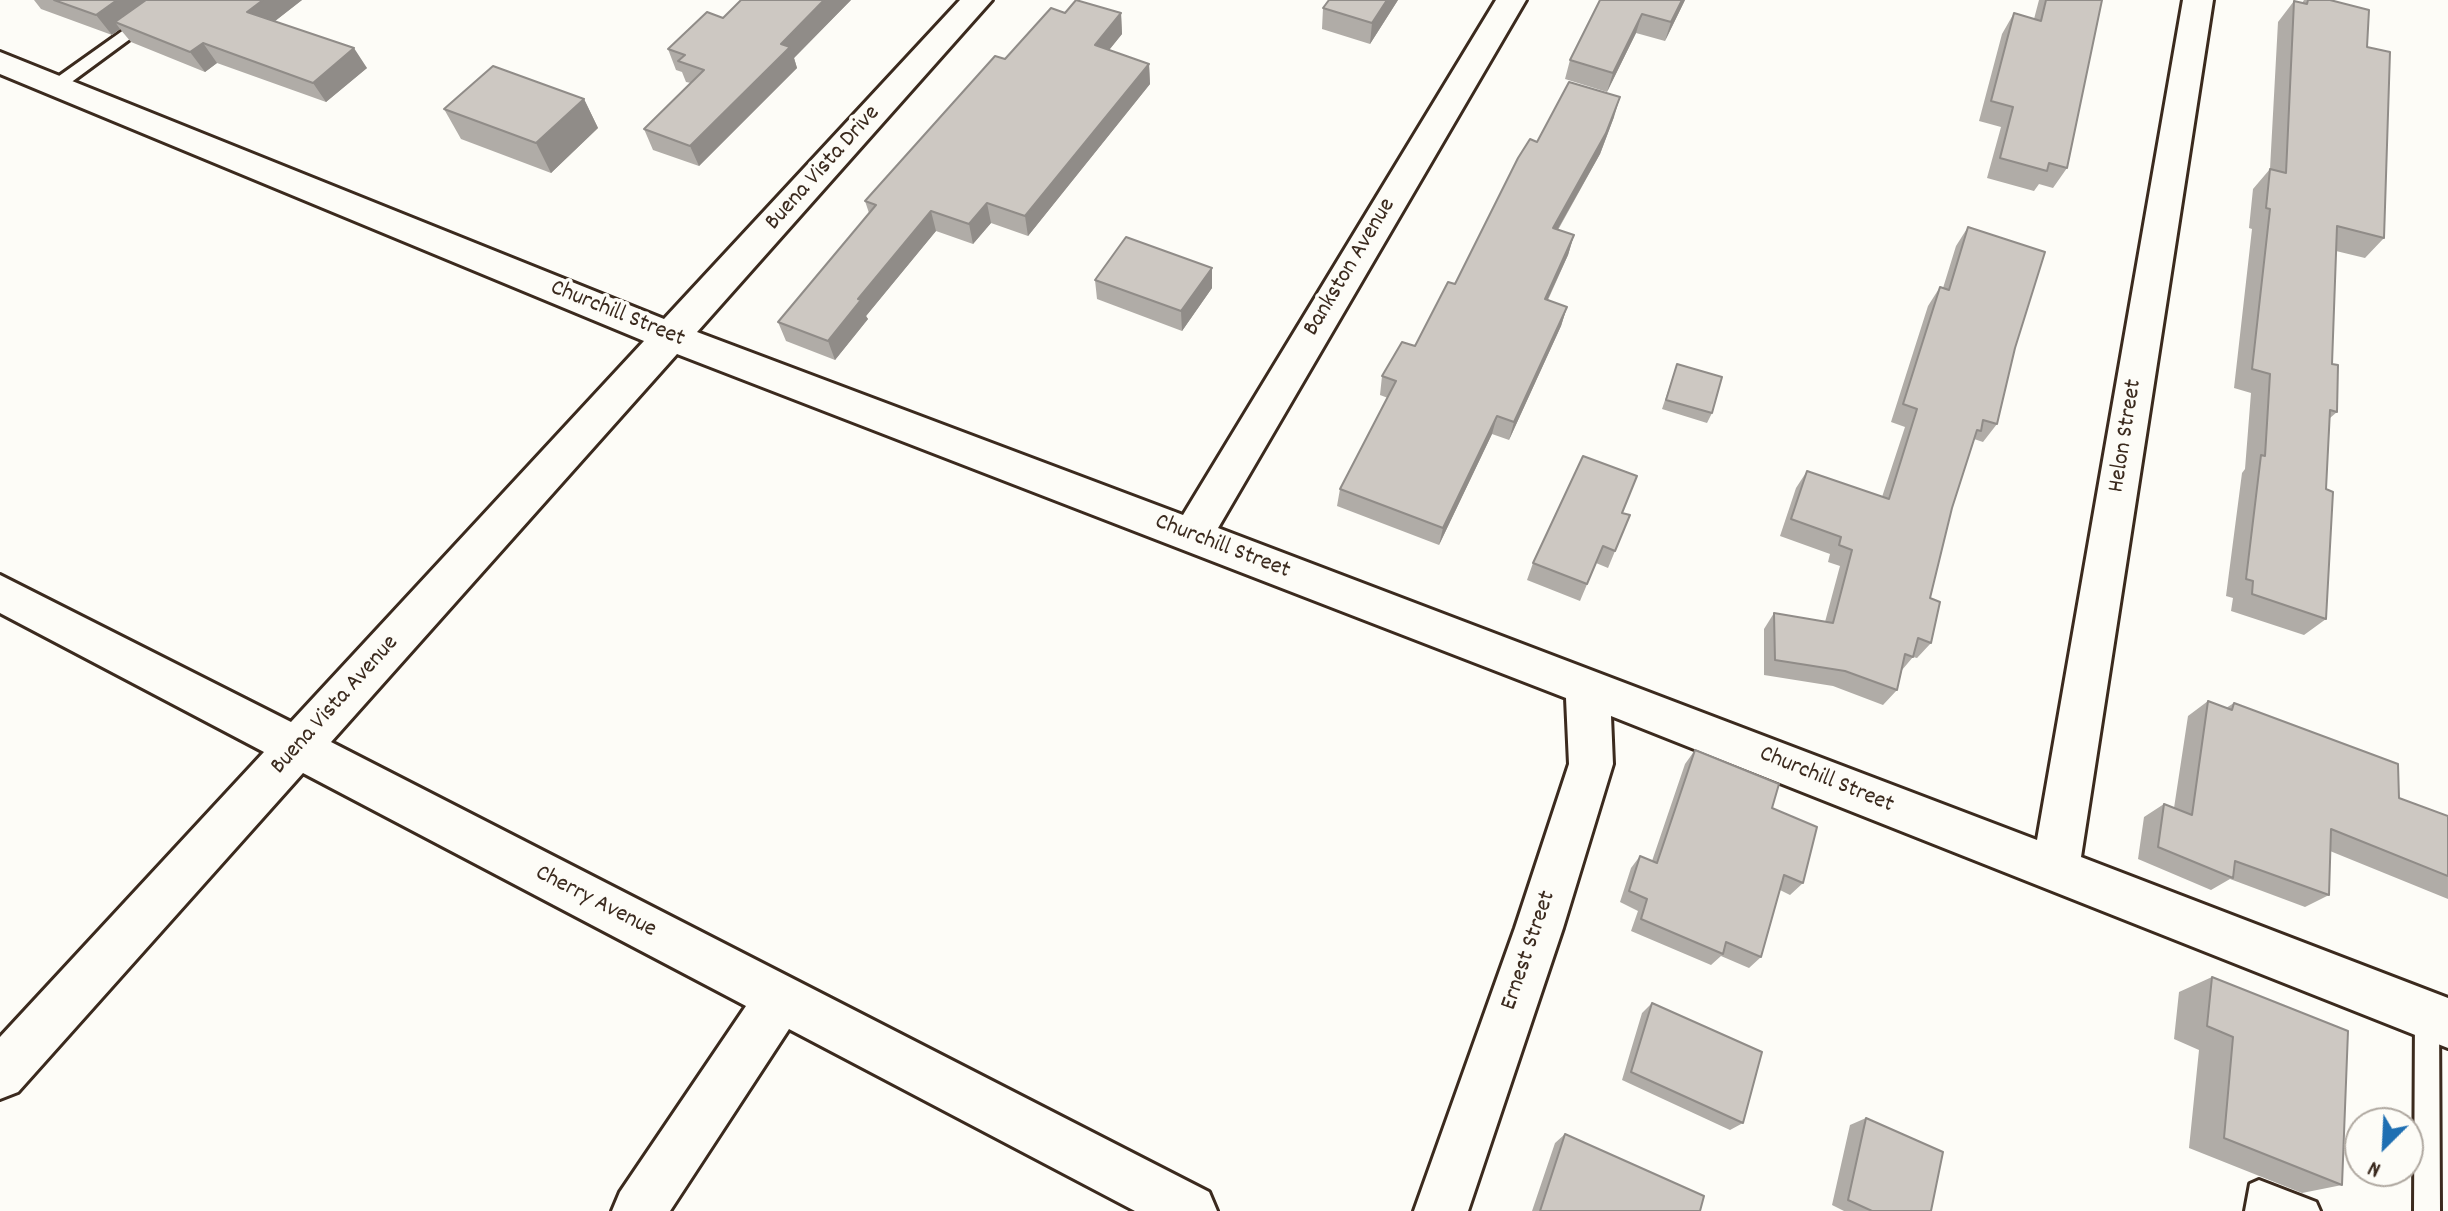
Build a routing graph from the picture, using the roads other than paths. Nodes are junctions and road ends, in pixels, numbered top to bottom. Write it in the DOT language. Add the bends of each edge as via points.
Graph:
graph roads {
  1 [pos="176,0"];
  2 [pos="977,0"];
  3 [pos="1511,0"];
  4 [pos="2198,0"];
  5 [pos="0,62"];
  6 [pos="57,85"];
  7 [pos="671,337"];
  8 [pos="1191,537"];
  9 [pos="0,593"];
  10 [pos="1587,687"];
  11 [pos="297,748"];
  12 [pos="2055,872"];
  13 [pos="780,998"];
  14 [pos="2438,1019"];
  15 [pos="0,1074"];
  16 [pos="639,1211"];
  17 [pos="1190,1211"];
  18 [pos="1441,1211"];
  19 [pos="2258,1211"];
  20 [pos="2307,1211"];
  21 [pos="2427,1211"];
  1 -- 6 [label="lane"];
  2 -- 7 [label="street, Buena Vista Drive"];
  3 -- 8 [label="street, Bankston Avenue"];
  4 -- 12 [label="street, Helon Street"];
  5 -- 6 [label="street, Churchill Street"];
  6 -- 7 [label="street, Churchill Street"];
  7 -- 8 [label="street, Churchill Street"];
  7 -- 11 [label="street, Buena Vista Avenue"];
  8 -- 10 [label="street, Churchill Street"];
  9 -- 11 [label="street, Cherry Avenue"];
  10 -- 12 [label="street, Churchill Street"];
  10 -- 18 [label="street, Ernest Street" via="1591,764"];
  11 -- 13 [label="street, Cherry Avenue"];
  11 -- 15 [label="street, Buena Vista Avenue"];
  12 -- 14 [label="street, Churchill Street"];
  13 -- 16 [label="street"];
  13 -- 17 [label="street, Cherry Avenue"];
  14 -- 21 [label="lane"];
  19 -- 20 [label="lane" via="2259,1193"];
}
